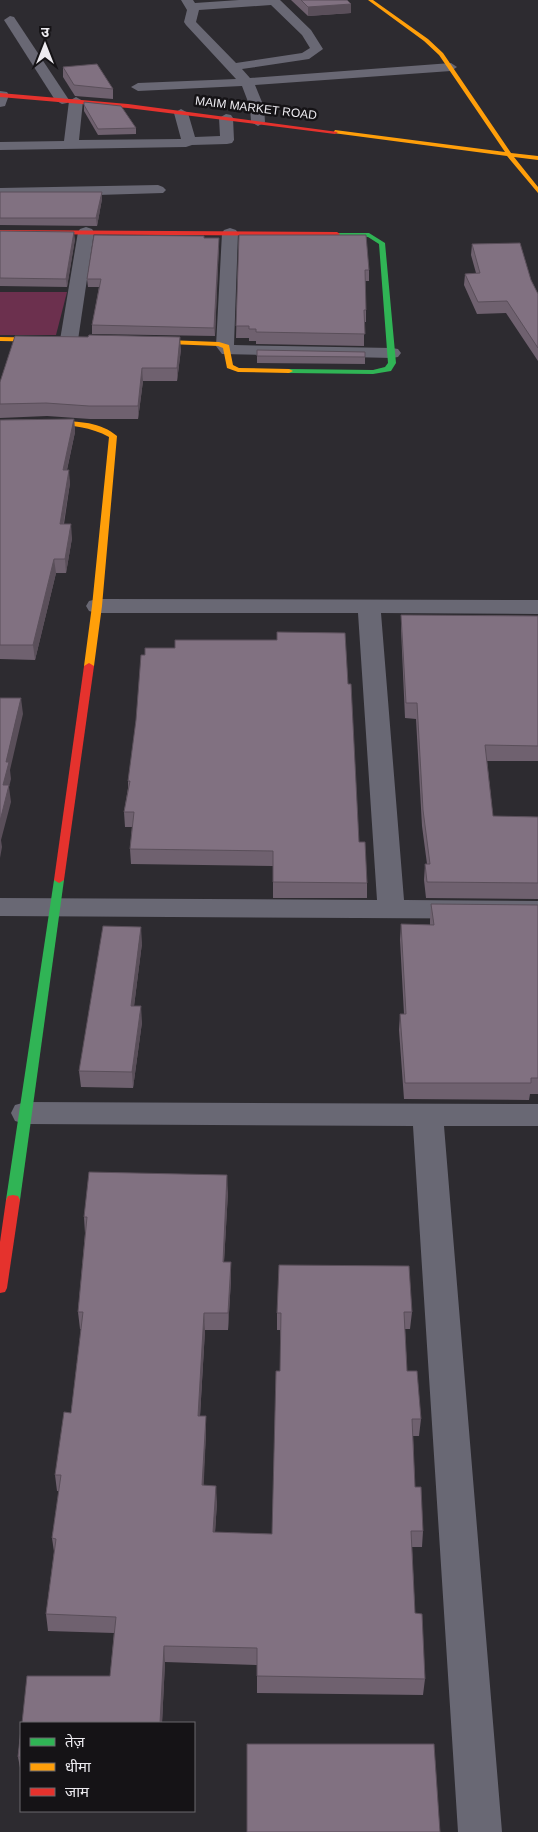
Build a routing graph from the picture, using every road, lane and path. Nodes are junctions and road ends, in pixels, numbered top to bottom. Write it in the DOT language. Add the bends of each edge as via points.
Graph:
graph roads {
  1 [pos="370,0"];
  2 [pos="190,4"];
  3 [pos="10,20"];
  4 [pos="233,67"];
  5 [pos="451,68"];
  6 [pos="247,82"];
  7 [pos="138,87"];
  8 [pos="1,98"];
  9 [pos="69,101"];
  10 [pos="181,113"];
  11 [pos="226,118"];
  12 [pos="258,122"];
  13 [pos="189,141"];
  14 [pos="71,145"];
  15 [pos="0,146"];
  16 [pos="509,154"];
  17 [pos="538,158"];
  18 [pos="538,173"];
  19 [pos="527,177"];
  20 [pos="158,190"];
  21 [pos="538,191"];
  22 [pos="0,193"];
  23 [pos="0,232"];
  24 [pos="86,232"];
  25 [pos="230,233"];
  26 [pos="0,339"];
  27 [pos="74,340"];
  28 [pos="128,341"];
  29 [pos="226,348"];
  30 [pos="392,353"];
  31 [pos="0,425"];
  32 [pos="97,606"];
  33 [pos="369,607"];
  34 [pos="538,607"];
  35 [pos="0,907"];
  36 [pos="55,907"];
  37 [pos="390,909"];
  38 [pos="538,910"];
  39 [pos="26,1113"];
  40 [pos="538,1115"];
  41 [pos="428,1116"];
  42 [pos="0,1288"];
  43 [pos="480,1832"];
  1 -- 5 [label="street" via="426,40"];
  2 -- 4 [label="street" via="190,22"];
  2 -- 4 [label="street" via="274,1 307,33 317,49 305,56"];
  3 -- 9 [label="street"];
  4 -- 6 [label="street"];
  5 -- 6 [label="street"];
  5 -- 16 [label="street"];
  6 -- 7 [label="street"];
  6 -- 12 [label="street" via="257,107"];
  8 -- 9 [label="street, MAIM MARKET ROAD"];
  9 -- 10 [label="street, MAIM MARKET ROAD"];
  9 -- 14 [label="street"];
  10 -- 11 [label="street, MAIM MARKET ROAD"];
  10 -- 13 [label="street"];
  11 -- 12 [label="street, MAIM MARKET ROAD"];
  11 -- 13 [label="street" via="227,140"];
  12 -- 16 [label="street, MAIM MARKET ROAD"];
  13 -- 14 [label="street" via="181,144"];
  14 -- 15 [label="street"];
  16 -- 17 [label="street, MAIM MARKET ROAD"];
  16 -- 19 [label="street"];
  18 -- 19 [label="street"];
  19 -- 21 [label="street"];
  20 -- 22 [label="street"];
  23 -- 24 [label="street"];
  24 -- 25 [label="street"];
  24 -- 27 [label="street"];
  25 -- 29 [label="street"];
  25 -- 30 [label="street" via="360,234 378,238 382,244"];
  26 -- 27 [label="street"];
  28 -- 29 [label="street" via="208,342"];
  29 -- 30 [label="street"];
  31 -- 32 [label="street" via="86,426 102,428 113,436"];
  32 -- 33 [label="street"];
  32 -- 36 [label="street"];
  33 -- 34 [label="street"];
  33 -- 37 [label="street"];
  35 -- 36 [label="street"];
  36 -- 37 [label="street"];
  36 -- 39 [label="street"];
  37 -- 38 [label="street"];
  39 -- 41 [label="street"];
  39 -- 42 [label="street"];
  40 -- 41 [label="street"];
  41 -- 43 [label="street"];
}
